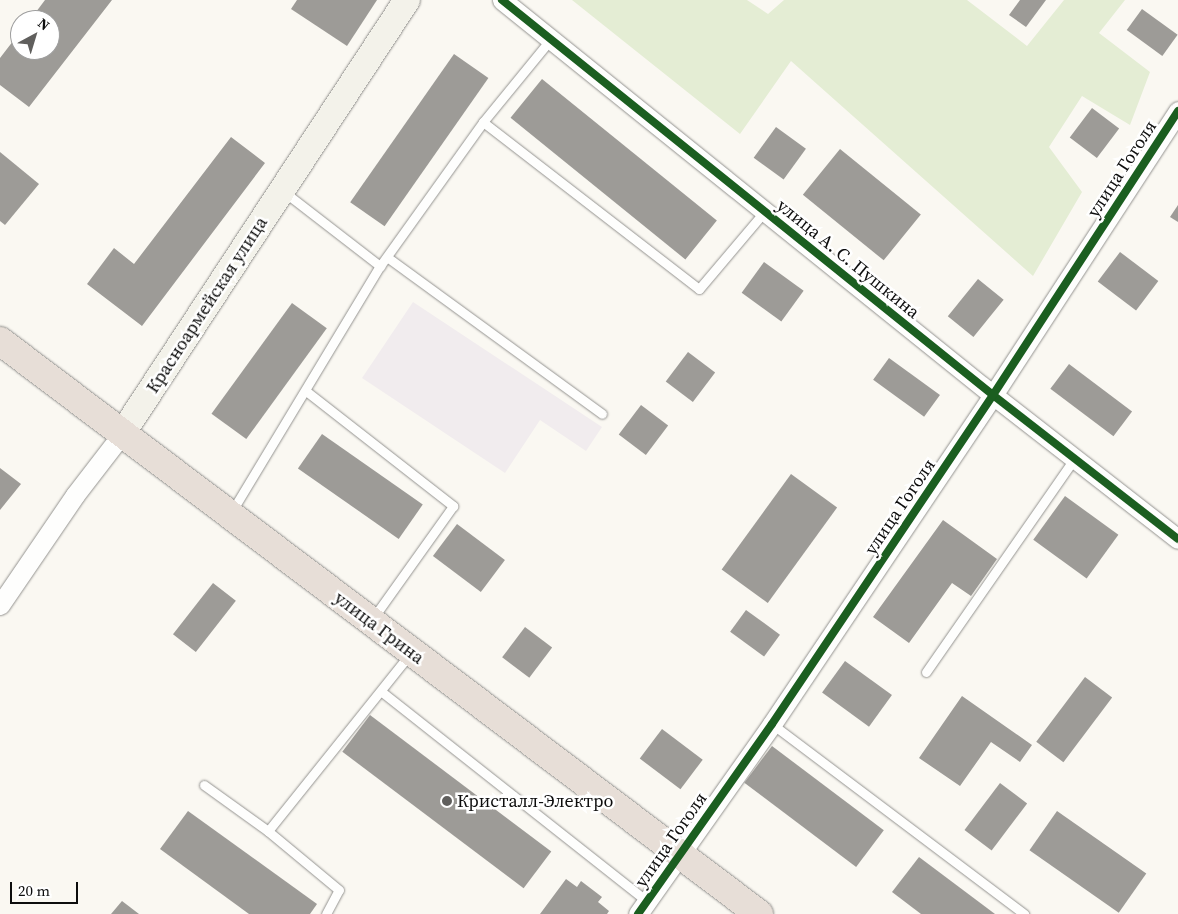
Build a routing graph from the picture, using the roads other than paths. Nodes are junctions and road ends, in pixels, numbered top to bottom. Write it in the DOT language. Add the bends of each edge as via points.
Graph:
graph roads {
  1 [pos="407,0"];
  2 [pos="502,0"];
  3 [pos="550,40"];
  4 [pos="1178,111"];
  5 [pos="483,122"];
  6 [pos="282,190"];
  7 [pos="765,212"];
  8 [pos="387,257"];
  9 [pos="380,266"];
  10 [pos="0,341"];
  11 [pos="306,391"];
  12 [pos="993,395"];
  13 [pos="602,414"];
  14 [pos="122,434"];
  15 [pos="1074,459"];
  16 [pos="230,515"];
  17 [pos="1178,539"];
  18 [pos="0,605"];
  19 [pos="370,621"];
  20 [pos="412,652"];
  21 [pos="926,672"];
  22 [pos="382,692"];
  23 [pos="772,724"];
  24 [pos="204,785"];
  25 [pos="268,831"];
  26 [pos="678,853"];
  27 [pos="642,907"];
  28 [pos="326,914"];
  29 [pos="759,914"];
  30 [pos="1024,914"];
  1 -- 6 [label="main road, Красноармейская улица"];
  2 -- 3 [label="street, улица А. С. Пушкина"];
  3 -- 5 [label="lane"];
  3 -- 7 [label="street, улица А. С. Пушкина"];
  4 -- 12 [label="street, улица Гоголя"];
  5 -- 7 [label="lane" via="699,289"];
  5 -- 8 [label="lane"];
  6 -- 9 [label="lane"];
  6 -- 14 [label="main road, Красноармейская улица"];
  7 -- 12 [label="street, улица А. С. Пушкина"];
  8 -- 9 [label="lane"];
  8 -- 13 [label="lane"];
  9 -- 11 [label="lane"];
  10 -- 14 [label="highway, улица Грина"];
  11 -- 16 [label="lane"];
  11 -- 19 [label="lane" via="453,506"];
  12 -- 15 [label="street, улица А. С. Пушкина"];
  12 -- 23 [label="street, улица Гоголя"];
  14 -- 16 [label="highway, улица Грина"];
  14 -- 18 [label="street, Красноармейская улица" via="75,495"];
  15 -- 17 [label="street, улица А. С. Пушкина"];
  15 -- 21 [label="lane"];
  16 -- 19 [label="highway, улица Грина"];
  19 -- 20 [label="highway, улица Грина"];
  20 -- 22 [label="lane"];
  20 -- 26 [label="highway, улица Грина"];
  22 -- 25 [label="lane"];
  22 -- 27 [label="lane"];
  23 -- 26 [label="street, улица Гоголя"];
  23 -- 30 [label="lane"];
  24 -- 25 [label="lane"];
  25 -- 28 [label="lane" via="339,890"];
  26 -- 27 [label="street, улица Гоголя"];
  26 -- 29 [label="highway, улица Грина"];
}
